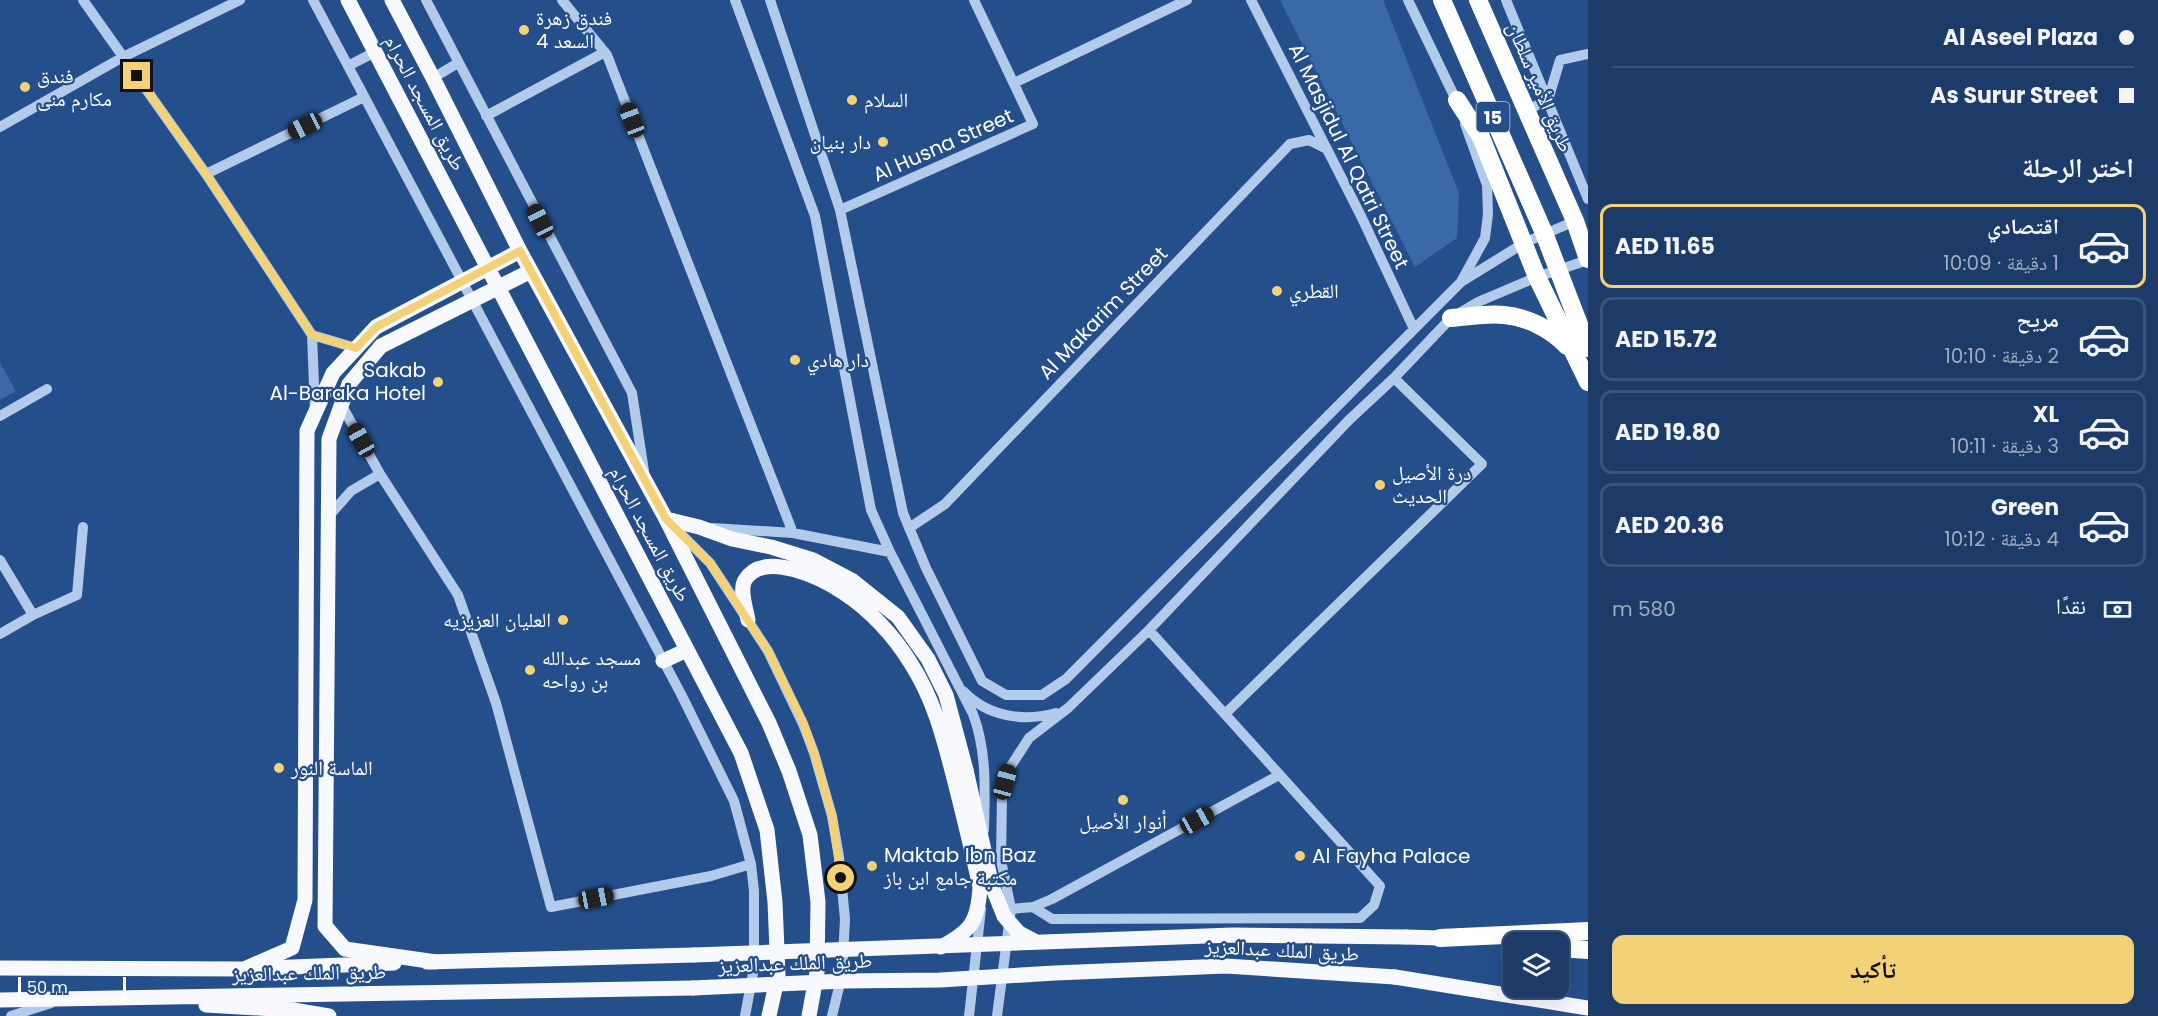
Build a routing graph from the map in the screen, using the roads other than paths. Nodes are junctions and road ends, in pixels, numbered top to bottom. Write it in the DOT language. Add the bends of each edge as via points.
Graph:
graph roads {
  1 [pos="83,0"];
  2 [pos="240,0"];
  3 [pos="313,0"];
  4 [pos="348,0"];
  5 [pos="392,0"];
  6 [pos="426,0"];
  7 [pos="562,0"];
  8 [pos="735,0"];
  9 [pos="770,0"];
  10 [pos="974,0"];
  11 [pos="1187,0"];
  12 [pos="1251,0"];
  13 [pos="1408,0"];
  14 [pos="1442,0"];
  15 [pos="1479,0"];
  16 [pos="1506,0"];
  17 [pos="375,52"];
  18 [pos="605,52"];
  19 [pos="1588,54"];
  20 [pos="123,57"];
  21 [pos="459,63"];
  22 [pos="348,66"];
  23 [pos="433,78"];
  24 [pos="1014,83"];
  25 [pos="364,97"];
  26 [pos="1457,100"];
  27 [pos="1548,100"];
  28 [pos="1525,111"];
  29 [pos="486,116"];
  30 [pos="0,127"];
  31 [pos="1327,149"];
  32 [pos="206,174"];
  33 [pos="1588,199"];
  34 [pos="840,210"];
  35 [pos="1575,221"];
  36 [pos="1544,233"];
  37 [pos="1524,243"];
  38 [pos="520,251"];
  39 [pos="1588,260"];
  40 [pos="488,267"];
  41 [pos="1557,270"];
  42 [pos="531,271"];
  43 [pos="1537,277"];
  44 [pos="462,281"];
  45 [pos="1461,282"];
  46 [pos="498,287"];
  47 [pos="472,300"];
  48 [pos="1451,318"];
  49 [pos="1414,329"];
  50 [pos="312,335"];
  51 [pos="356,348"];
  52 [pos="1581,350"];
  53 [pos="1394,378"];
  54 [pos="1588,382"];
  55 [pos="48,389"];
  56 [pos="342,406"];
  57 [pos="315,412"];
  58 [pos="0,416"];
  59 [pos="380,474"];
  60 [pos="646,483"];
  61 [pos="328,516"];
  62 [pos="666,519"];
  63 [pos="83,527"];
  64 [pos="699,527"];
  65 [pos="909,528"];
  66 [pos="793,533"];
  67 [pos="890,552"];
  68 [pos="0,560"];
  69 [pos="849,588"];
  70 [pos="33,615"];
  71 [pos="748,620"];
  72 [pos="1149,630"];
  73 [pos="0,634"];
  74 [pos="687,650"];
  75 [pos="663,661"];
  76 [pos="958,686"];
  77 [pos="1068,708"];
  78 [pos="1226,713"];
  79 [pos="1279,775"];
  80 [pos="751,864"];
  81 [pos="1033,907"];
  82 [pos="1011,909"];
  83 [pos="1588,932"];
  84 [pos="1440,938"];
  85 [pos="1036,942"];
  86 [pos="1503,943"];
  87 [pos="940,947"];
  88 [pos="1569,949"];
  89 [pos="1588,950"];
  90 [pos="436,962"];
  91 [pos="0,968"];
  92 [pos="244,969"];
  93 [pos="83,997"];
  94 [pos="64,998"];
  95 [pos="0,1000"];
  96 [pos="1588,1008"];
  97 [pos="11,1016"];
  98 [pos="329,1016"];
  99 [pos="745,1016"];
  100 [pos="768,1016"];
  101 [pos="809,1016"];
  102 [pos="832,1016"];
  103 [pos="969,1016"];
  104 [pos="997,1016"];
  1 -- 20 [label="street"];
  2 -- 20 [label="street"];
  3 -- 22 [label="street"];
  4 -- 17 [label="main road, طريق المسجد الحرام"];
  5 -- 23 [label="main road, طريق المسجد الحرام"];
  6 -- 21 [label="street"];
  7 -- 18 [label="street"];
  8 -- 67 [label="street" via="815,216 871,510"];
  9 -- 34 [label="street"];
  10 -- 24 [label="street, Al Husna Street"];
  11 -- 24 [label="street"];
  12 -- 31 [label="street, Al Masjidul Al Qatri Street"];
  13 -- 26 [label="street"];
  14 -- 36 [label="highway, 15"];
  15 -- 28 [label="highway, طريق الأمير سلطان / 15"];
  16 -- 27 [label="street"];
  17 -- 22 [label="street"];
  17 -- 40 [label="main road, طريق المسجد الحرام"];
  18 -- 29 [label="street"];
  18 -- 66 [label="street"];
  19 -- 27 [label="street" via="1560,60"];
  20 -- 30 [label="street"];
  20 -- 32 [label="street"];
  21 -- 23 [label="street"];
  21 -- 29 [label="street"];
  22 -- 25 [label="street"];
  23 -- 38 [label="main road, طريق المسجد الحرام"];
  24 -- 34 [label="street, Al Husna Street" via="1034,124"];
  25 -- 32 [label="street"];
  25 -- 44 [label="street"];
  26 -- 37 [label="highway" via="1481,137"];
  26 -- 45 [label="street" via="1487,185 1485,238"];
  27 -- 28 [label="street"];
  27 -- 33 [label="street"];
  28 -- 35 [label="highway, طريق الأمير سلطان / 15"];
  29 -- 60 [label="street" via="632,393"];
  31 -- 49 [label="street, Al Masjidul Al Qatri Street"];
  31 -- 65 [label="street, Al Makarim Street" via="1309,140 1290,144 945,504"];
  32 -- 50 [label="street"];
  34 -- 65 [label="street"];
  35 -- 36 [label="street"];
  35 -- 39 [label="highway, طريق الأمير سلطان / 15"];
  36 -- 37 [label="street"];
  36 -- 41 [label="highway, 15"];
  37 -- 43 [label="highway"];
  37 -- 45 [label="street"];
  38 -- 40 [label="main road"];
  38 -- 42 [label="main road, طريق المسجد الحرام"];
  39 -- 41 [label="street"];
  40 -- 44 [label="main road"];
  40 -- 46 [label="main road, طريق المسجد الحرام"];
  41 -- 43 [label="street"];
  41 -- 52 [label="highway, 15"];
  42 -- 46 [label="main road"];
  42 -- 60 [label="main road, طريق المسجد الحرام"];
  43 -- 48 [label="street"];
  43 -- 52 [label="highway"];
  44 -- 47 [label="street"];
  44 -- 51 [label="main road" via="376,327"];
  45 -- 49 [label="street"];
  46 -- 47 [label="main road"];
  46 -- 74 [label="main road, طريق المسجد الحرام"];
  47 -- 56 [label="main road" via="381,346 349,384"];
  47 -- 75 [label="street"];
  48 -- 52 [label="highway" via="1504,315 1532,322"];
  48 -- 53 [label="street"];
  49 -- 65 [label="street" via="1066,680 1042,695 1006,695 982,681"];
  50 -- 51 [label="street"];
  50 -- 57 [label="street"];
  51 -- 57 [label="main road" via="333,373"];
  52 -- 54 [label="highway"];
  53 -- 72 [label="street"];
  53 -- 78 [label="street" via="1482,464"];
  55 -- 58 [label="street"];
  56 -- 59 [label="street"];
  56 -- 61 [label="main road" via="329,439"];
  57 -- 92 [label="main road" via="307,431 305,900 292,948"];
  59 -- 61 [label="street" via="351,491"];
  59 -- 80 [label="street" via="458,595 496,703 551,907 711,876"];
  60 -- 62 [label="main road, طريق المسجد الحرام"];
  61 -- 90 [label="main road" via="325,926 345,949"];
  62 -- 64 [label="main road"];
  62 -- 71 [label="street" via="710,563"];
  62 -- 101 [label="main road, طريق المسجد الحرام" via="769,723 810,835 818,902 817,972"];
  63 -- 70 [label="street" via="77,595"];
  64 -- 66 [label="street"];
  64 -- 69 [label="main road" via="813,560"];
  66 -- 67 [label="street"];
  67 -- 76 [label="street"];
  68 -- 70 [label="street"];
  69 -- 71 [label="main road" via="778,565 758,569 745,579 742,591"];
  69 -- 85 [label="main road, bridge" via="898,617 928,659 946,696 961,746 992,886 1004,916 1020,933"];
  69 -- 87 [label="main road" via="909,659 927,689 942,731 980,887 973,922 962,935"];
  70 -- 73 [label="street"];
  71 -- 102 [label="street" via="804,724 832,816 844,920 842,975"];
  72 -- 77 [label="street"];
  72 -- 78 [label="street"];
  74 -- 75 [label="main road"];
  74 -- 100 [label="main road, طريق المسجد الحرام" via="741,753 767,830 778,975"];
  75 -- 80 [label="street" via="734,801"];
  76 -- 77 [label="street" via="986,708 1009,716 1045,716"];
  76 -- 103 [label="street" via="980,734 985,788 980,927"];
  77 -- 82 [label="street" via="1029,738 1008,769 1002,795 1001,860"];
  78 -- 79 [label="street"];
  79 -- 81 [label="street"];
  79 -- 81 [label="street" via="1380,886 1374,905 1360,918 1052,919"];
  80 -- 99 [label="street" via="754,968"];
  81 -- 82 [label="street"];
  82 -- 104 [label="street"];
  83 -- 84 [label="highway"];
  84 -- 85 [label="main road, طريق الملك عبدالعزيز, bridge" via="1233,935"];
  84 -- 86 [label="highway"];
  85 -- 87 [label="main road, طريق الملك عبدالعزيز, bridge"];
  87 -- 90 [label="main road, طريق الملك عبدالعزيز, bridge"];
  88 -- 89 [label="highway"];
  90 -- 92 [label="main road, طريق الملك عبدالعزيز"];
  91 -- 92 [label="main road, طريق الملك عبدالعزيز"];
  93 -- 94 [label="main road, طريق الملك عبدالعزيز"];
  93 -- 96 [label="main road, طريق الملك عبدالعزيز, bridge" via="693,988 1226,966 1395,977"];
  93 -- 98 [label="main road" via="294,1010"];
  94 -- 95 [label="main road, طريق الملك عبدالعزيز"];
  94 -- 97 [label="street"];
}
